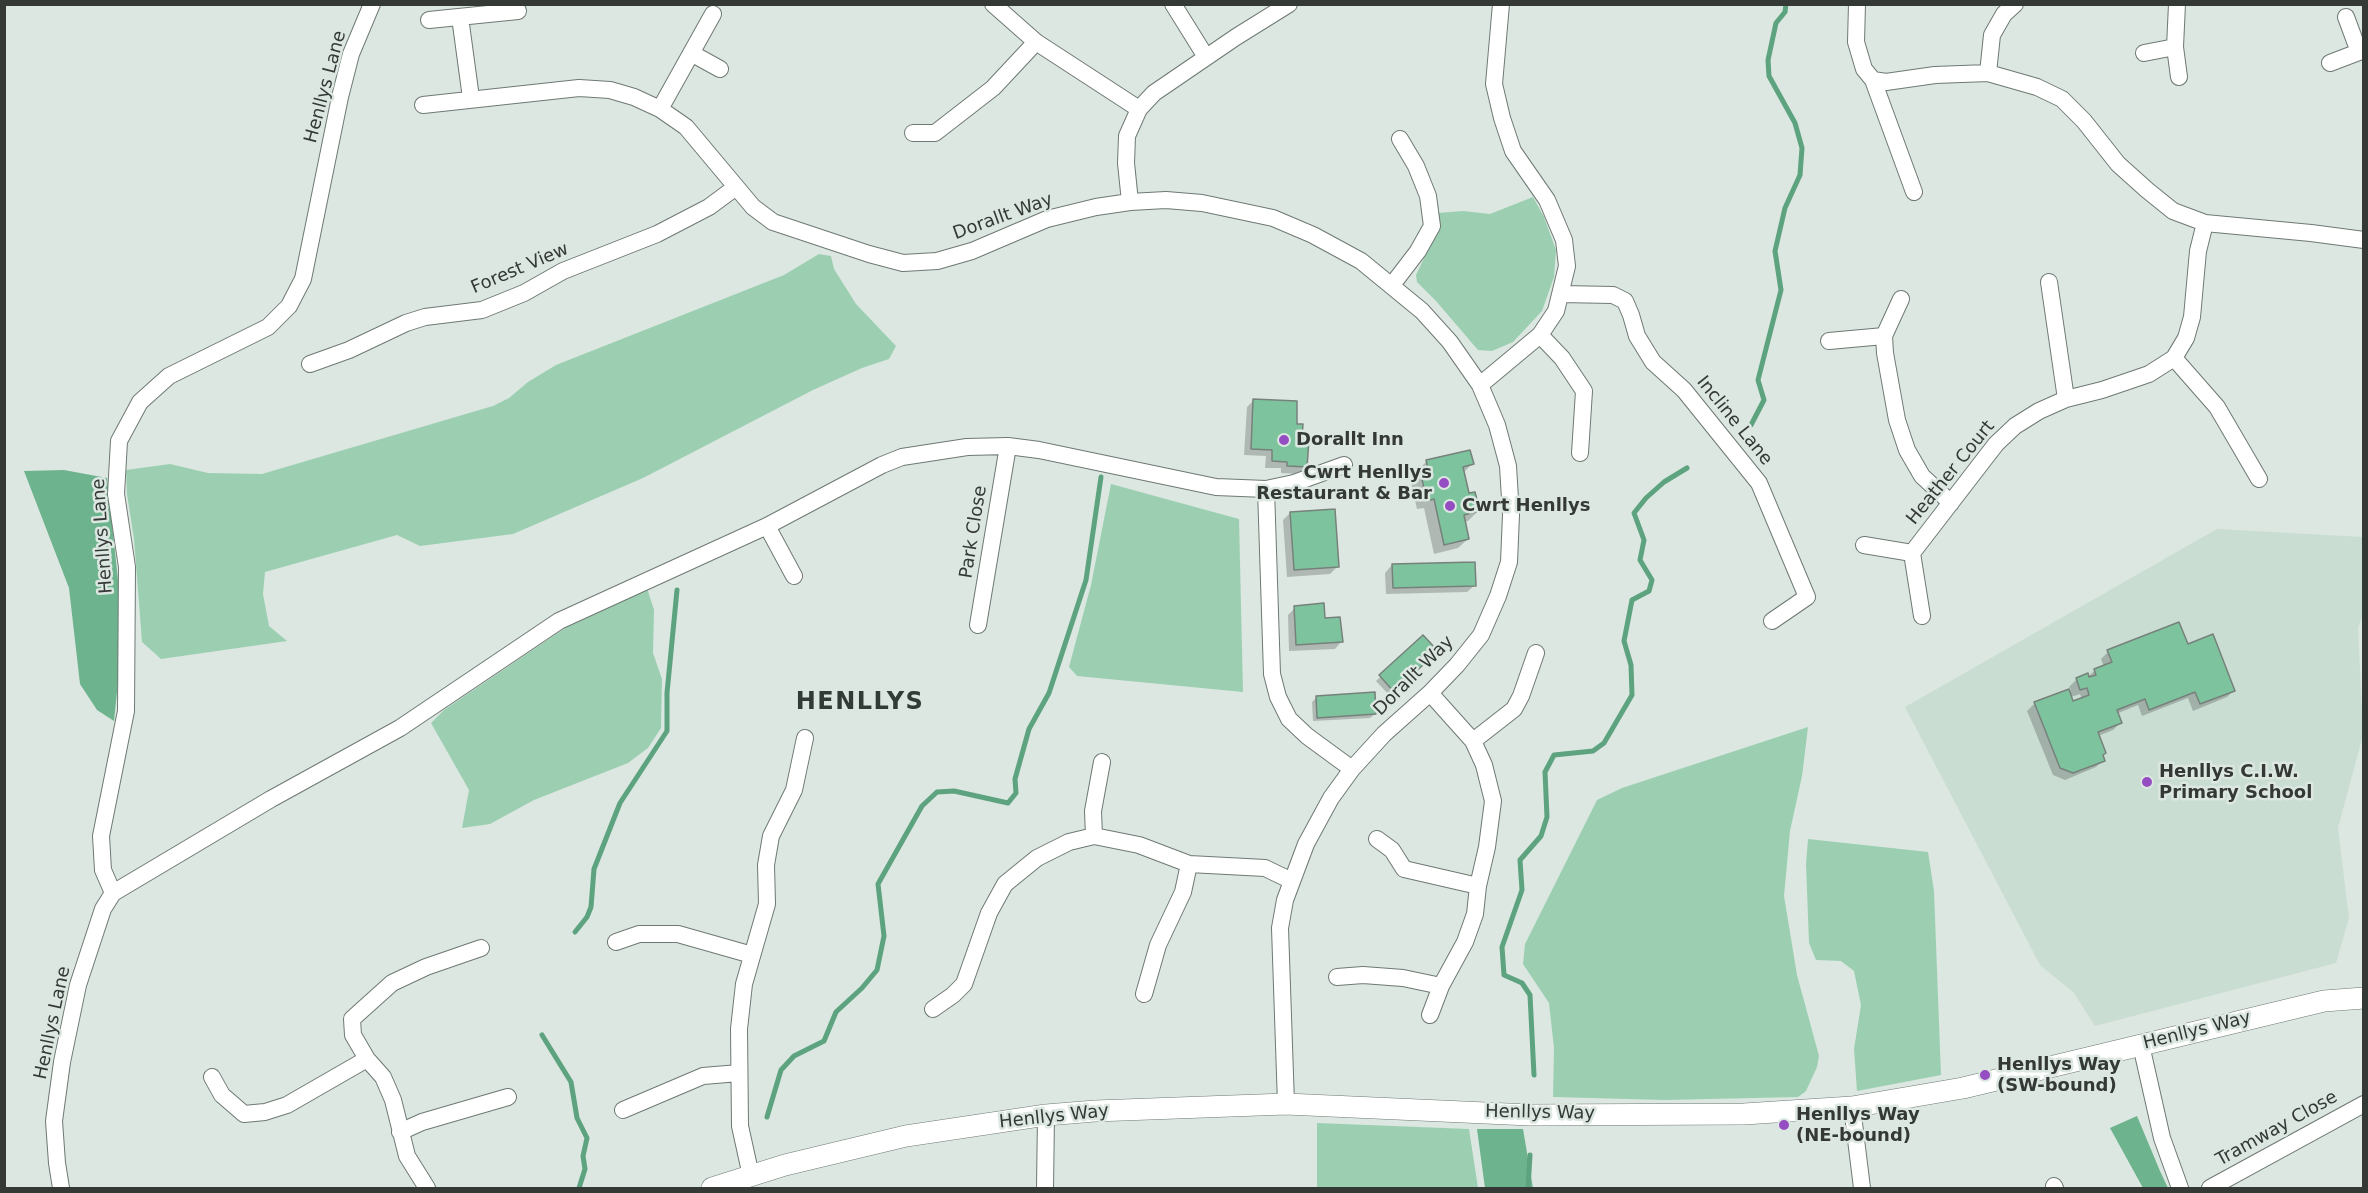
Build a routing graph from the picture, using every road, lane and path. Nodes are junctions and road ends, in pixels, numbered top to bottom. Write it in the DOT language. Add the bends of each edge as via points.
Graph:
graph roads {
  1 [pos="372,4"];
  2 [pos="993,4"];
  3 [pos="1173,4"];
  4 [pos="1289,4"];
  5 [pos="1501,4"];
  6 [pos="1857,4"];
  7 [pos="2015,4"];
  8 [pos="2177,4"];
  9 [pos="518,12"];
  10 [pos="713,14"];
  11 [pos="460,17"];
  12 [pos="2346,17"];
  13 [pos="429,20"];
  14 [pos="1036,42"];
  15 [pos="2175,47"];
  16 [pos="2362,51"];
  17 [pos="691,53"];
  18 [pos="2144,53"];
  19 [pos="1206,57"];
  20 [pos="2330,63"];
  21 [pos="720,69"];
  22 [pos="1988,73"];
  23 [pos="2179,77"];
  24 [pos="1873,80"];
  25 [pos="471,98"];
  26 [pos="423,105"];
  27 [pos="660,109"];
  28 [pos="1139,109"];
  29 [pos="913,133"];
  30 [pos="1400,138"];
  31 [pos="736,186"];
  32 [pos="1914,192"];
  33 [pos="1130,202"];
  34 [pos="2205,223"];
  35 [pos="2364,240"];
  36 [pos="2049,282"];
  37 [pos="1392,285"];
  38 [pos="1561,294"];
  39 [pos="1901,299"];
  40 [pos="1540,335"];
  41 [pos="1884,336"];
  42 [pos="1829,341"];
  43 [pos="2174,358"];
  44 [pos="310,363"];
  45 [pos="1480,385"];
  46 [pos="2066,399"];
  47 [pos="1008,446"];
  48 [pos="1580,453"];
  49 [pos="1344,465"];
  50 [pos="2259,479"];
  51 [pos="1266,489"];
  52 [pos="1951,503"];
  53 [pos="766,526"];
  54 [pos="1864,545"];
  55 [pos="1911,553"];
  56 [pos="794,576"];
  57 [pos="1922,616"];
  58 [pos="1772,621"];
  59 [pos="978,625"];
  60 [pos="1536,653"];
  61 [pos="1430,693"];
  62 [pos="805,738"];
  63 [pos="1473,741"];
  64 [pos="1102,762"];
  65 [pos="1352,769"];
  66 [pos="1094,836"];
  67 [pos="1377,839"];
  68 [pos="1189,864"];
  69 [pos="1292,881"];
  70 [pos="1478,886"];
  71 [pos="113,893"];
  72 [pos="616,942"];
  73 [pos="482,948"];
  74 [pos="752,954"];
  75 [pos="1336,977"];
  76 [pos="1441,986"];
  77 [pos="1144,994"];
  78 [pos="2364,998"];
  79 [pos="933,1009"];
  80 [pos="1430,1015"];
  81 [pos="2141,1045"];
  82 [pos="367,1059"];
  83 [pos="739,1073"];
  84 [pos="212,1077"];
  85 [pos="508,1098"];
  86 [pos="1286,1104"];
  87 [pos="2364,1104"];
  88 [pos="1852,1107"];
  89 [pos="623,1110"];
  90 [pos="1046,1115"];
  91 [pos="400,1132"];
  92 [pos="751,1176"];
  93 [pos="61,1188"];
  94 [pos="427,1188"];
  95 [pos="712,1188"];
  96 [pos="1045,1188"];
  97 [pos="1862,1188"];
  98 [pos="2180,1188"];
  99 [pos="2210,1188"];
  1 -- 71 [label="street, Henllys Lane" via="351,54 303,279 290,306 268,327 169,376 140,402 119,441 116,494 127,567 126,711 101,836 103,870"];
  2 -- 14 [label="street"];
  3 -- 19 [label="street"];
  4 -- 19 [label="street"];
  5 -- 38 [label="street" via="1494,84 1513,151 1547,200 1564,240 1567,266"];
  6 -- 24 [label="street" via="1856,42 1864,69"];
  7 -- 22 [label="street" via="1992,35"];
  8 -- 15 [label="street"];
  9 -- 11 [label="street"];
  10 -- 17 [label="street"];
  11 -- 13 [label="street"];
  11 -- 25 [label="street"];
  12 -- 16 [label="street"];
  14 -- 28 [label="street"];
  14 -- 29 [label="street" via="993,87 935,133"];
  15 -- 18 [label="street"];
  15 -- 23 [label="street"];
  16 -- 20 [label="street"];
  17 -- 21 [label="street"];
  17 -- 27 [label="street"];
  19 -- 28 [label="street" via="1154,93"];
  22 -- 24 [label="street"];
  22 -- 34 [label="street" via="2037,87 2062,99 2146,190 2173,211"];
  24 -- 32 [label="street"];
  25 -- 26 [label="street, Dorallt Way"];
  25 -- 27 [label="street, Dorallt Way" via="579,88 610,90"];
  27 -- 31 [label="street, Dorallt Way" via="686,127"];
  28 -- 33 [label="street" via="1127,136"];
  30 -- 37 [label="street" via="1428,196 1431,226"];
  31 -- 33 [label="street, Dorallt Way" via="753,207 774,222 903,263 937,261 972,251 1047,219"];
  31 -- 44 [label="street, Forest View" via="708,207 657,234 563,271 524,293 482,310 406,322 349,350"];
  33 -- 37 [label="street, Dorallt Way" via="1202,203 1273,218 1362,261"];
  34 -- 35 [label="street"];
  34 -- 43 [label="street, Heather Court" via="2198,251 2192,317 2186,339"];
  36 -- 46 [label="street"];
  37 -- 45 [label="street, Dorallt Way" via="1450,342"];
  38 -- 40 [label="street" via="1556,311"];
  38 -- 58 [label="street, Incline Lane" via="1613,295 1624,301 1637,336 1653,362 1684,390 1760,483 1807,597"];
  39 -- 41 [label="street"];
  40 -- 45 [label="street"];
  40 -- 48 [label="street" via="1562,358 1584,391"];
  41 -- 42 [label="street"];
  41 -- 52 [label="street" via="1897,420 1907,450 1922,476"];
  43 -- 46 [label="street, Heather Court" via="2149,374"];
  43 -- 50 [label="street" via="2217,407"];
  45 -- 61 [label="street, Dorallt Way" via="1508,466 1509,562 1481,635"];
  46 -- 52 [label="street, Heather Court" via="2015,426 1996,444"];
  47 -- 51 [label="street" via="1216,487"];
  47 -- 53 [label="street" via="967,447 902,457"];
  47 -- 59 [label="street, Park Close"];
  49 -- 51 [label="street"];
  51 -- 65 [label="street" via="1272,674 1278,697 1289,719 1306,736"];
  52 -- 55 [label="street, Heather Court"];
  53 -- 56 [label="street"];
  53 -- 71 [label="street" via="559,621 400,728"];
  54 -- 55 [label="street, Heather Court"];
  55 -- 57 [label="street"];
  60 -- 63 [label="street" via="1514,709"];
  61 -- 63 [label="street"];
  61 -- 65 [label="street, Dorallt Way"];
  62 -- 74 [label="street" via="794,790 771,836 766,865 767,904"];
  63 -- 70 [label="street" via="1493,801"];
  64 -- 66 [label="street" via="1093,811"];
  65 -- 69 [label="street, Dorallt Way" via="1306,844"];
  66 -- 68 [label="street" via="1139,845"];
  66 -- 79 [label="street" via="1069,842 1037,858 1005,884 989,914 964,984"];
  67 -- 70 [label="street" via="1392,850 1404,869"];
  68 -- 69 [label="street" via="1265,868"];
  68 -- 77 [label="street" via="1183,892 1158,945"];
  69 -- 86 [label="street, Dorallt Way" via="1280,928"];
  70 -- 76 [label="street" via="1475,914 1465,942"];
  71 -- 93 [label="street, Henllys Lane" via="103,909 78,985 62,1062 54,1121"];
  72 -- 74 [label="street" via="639,934 678,934"];
  73 -- 82 [label="street" via="392,983 363,1007 351,1019 353,1035"];
  74 -- 83 [label="street" via="739,1029"];
  75 -- 76 [label="street" via="1383,976"];
  76 -- 80 [label="street"];
  78 -- 81 [label="street, Henllys Way" via="2324,1000"];
  81 -- 88 [label="street, Henllys Way" via="1963,1089"];
  81 -- 98 [label="street" via="2162,1138"];
  82 -- 84 [label="street" via="287,1105 265,1112 244,1114 222,1095"];
  82 -- 91 [label="street" via="383,1077"];
  83 -- 89 [label="street" via="703,1076"];
  83 -- 92 [label="street" via="740,1126"];
  85 -- 91 [label="street"];
  86 -- 88 [label="street, Henllys Way" via="1530,1115 1744,1113"];
  86 -- 90 [label="street, Henllys Way"];
  87 -- 99 [label="street, Tramway Close"];
  88 -- 97 [label="street"];
  90 -- 92 [label="street, Henllys Way" via="906,1136"];
  90 -- 96 [label="street"];
  91 -- 94 [label="street" via="407,1156"];
  92 -- 95 [label="street, Henllys Way"];
}
